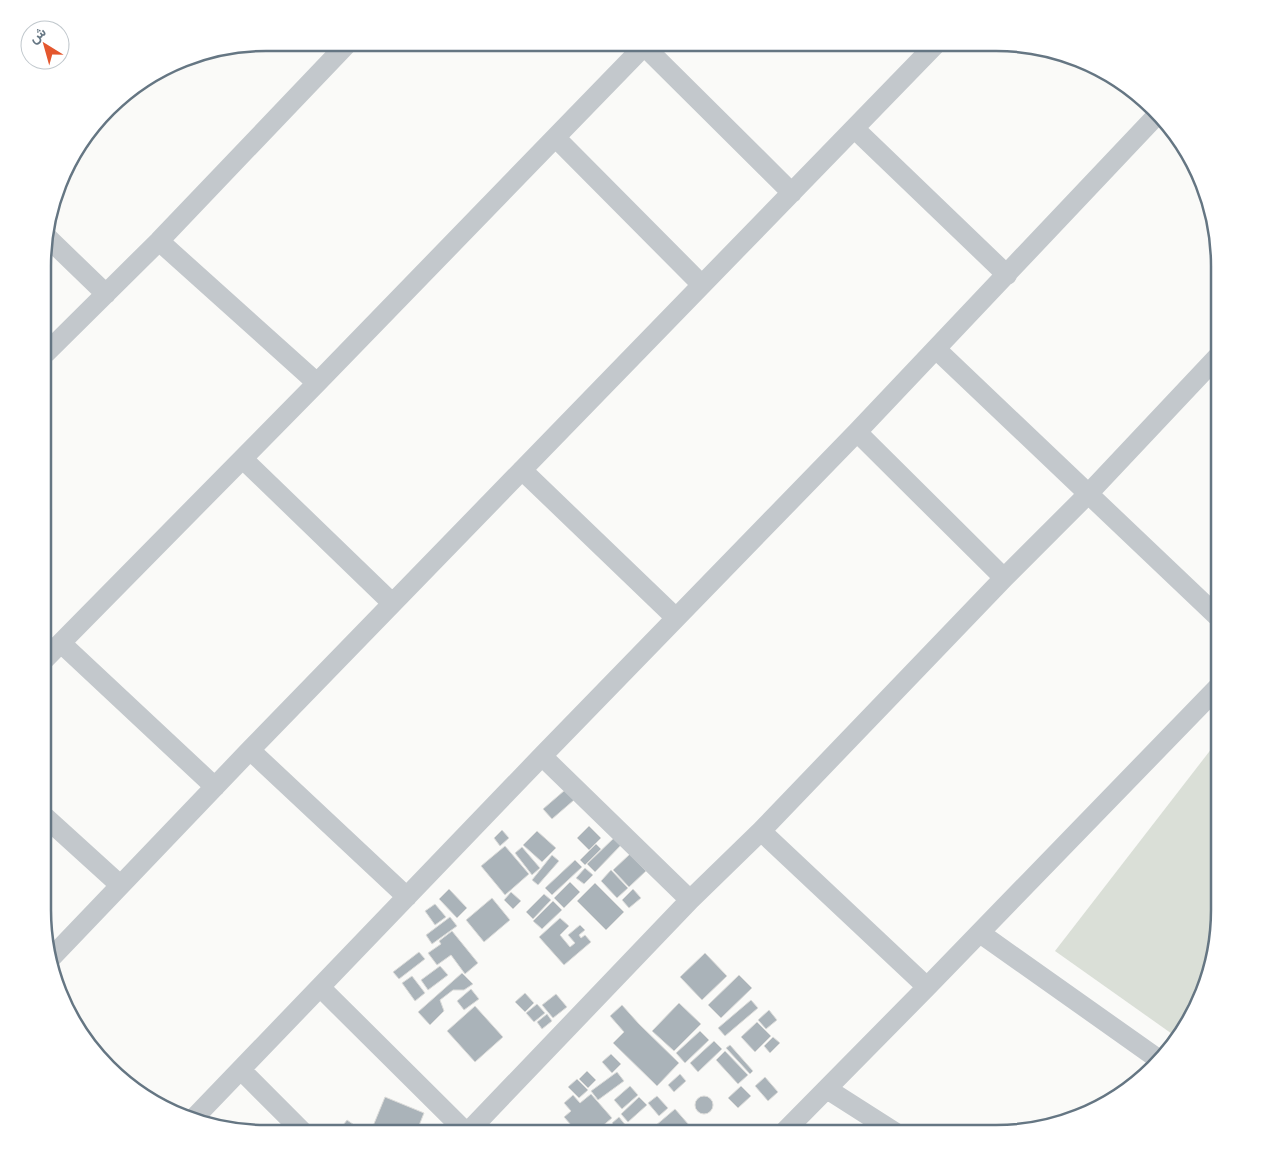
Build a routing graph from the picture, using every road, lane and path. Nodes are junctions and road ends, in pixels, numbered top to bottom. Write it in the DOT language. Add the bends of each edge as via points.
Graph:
graph roads {
  1 [pos="339,51"];
  2 [pos="637,51"];
  3 [pos="651,51"];
  4 [pos="929,51"];
  5 [pos="1153,119"];
  6 [pos="854,128"];
  7 [pos="556,138"];
  8 [pos="792,192"];
  9 [pos="159,241"];
  10 [pos="53,242"];
  11 [pos="1007,275"];
  12 [pos="702,284"];
  13 [pos="106,294"];
  14 [pos="51,348"];
  15 [pos="936,350"];
  16 [pos="1211,363"];
  17 [pos="317,383"];
  18 [pos="857,432"];
  19 [pos="243,459"];
  20 [pos="522,470"];
  21 [pos="1089,493"];
  22 [pos="1004,578"];
  23 [pos="392,603"];
  24 [pos="1211,610"];
  25 [pos="676,618"];
  26 [pos="61,643"];
  27 [pos="51,653"];
  28 [pos="1211,694"];
  29 [pos="250,750"];
  30 [pos="542,756"];
  31 [pos="215,787"];
  32 [pos="51,822"];
  33 [pos="761,831"];
  34 [pos="120,885"];
  35 [pos="407,897"];
  36 [pos="690,900"];
  37 [pos="980,933"];
  38 [pos="55,953"];
  39 [pos="320,987"];
  40 [pos="927,987"];
  41 [pos="1154,1056"];
  42 [pos="241,1070"];
  43 [pos="828,1089"];
  44 [pos="198,1113"];
  45 [pos="295,1125"];
  46 [pos="459,1125"];
  47 [pos="475,1125"];
  48 [pos="791,1125"];
  49 [pos="884,1125"];
  1 -- 9 [label="street"];
  2 -- 7 [label="street"];
  3 -- 8 [label="street"];
  4 -- 6 [label="street"];
  5 -- 11 [label="street"];
  6 -- 8 [label="street"];
  6 -- 11 [label="street"];
  7 -- 12 [label="street"];
  7 -- 17 [label="street"];
  8 -- 12 [label="street"];
  9 -- 13 [label="street"];
  9 -- 17 [label="street"];
  10 -- 13 [label="street"];
  11 -- 15 [label="street"];
  12 -- 20 [label="street"];
  13 -- 14 [label="street"];
  15 -- 18 [label="street"];
  15 -- 21 [label="street"];
  16 -- 21 [label="street"];
  17 -- 19 [label="street"];
  18 -- 22 [label="street"];
  18 -- 25 [label="street"];
  19 -- 23 [label="street"];
  19 -- 26 [label="street"];
  20 -- 23 [label="street"];
  20 -- 25 [label="street"];
  21 -- 22 [label="street"];
  21 -- 24 [label="street"];
  22 -- 33 [label="street"];
  23 -- 29 [label="street"];
  25 -- 30 [label="street"];
  26 -- 27 [label="street"];
  26 -- 31 [label="street"];
  28 -- 37 [label="street"];
  29 -- 31 [label="street"];
  29 -- 35 [label="street"];
  30 -- 35 [label="street"];
  30 -- 36 [label="street"];
  31 -- 34 [label="street"];
  32 -- 34 [label="street"];
  33 -- 36 [label="street"];
  33 -- 40 [label="street"];
  34 -- 38 [label="street"];
  35 -- 39 [label="street"];
  36 -- 47 [label="street"];
  37 -- 40 [label="street"];
  37 -- 41 [label="street"];
  39 -- 42 [label="street"];
  39 -- 46 [label="street"];
  40 -- 43 [label="street"];
  42 -- 44 [label="street"];
  42 -- 45 [label="street"];
  43 -- 48 [label="street"];
  43 -- 49 [label="street"];
}
